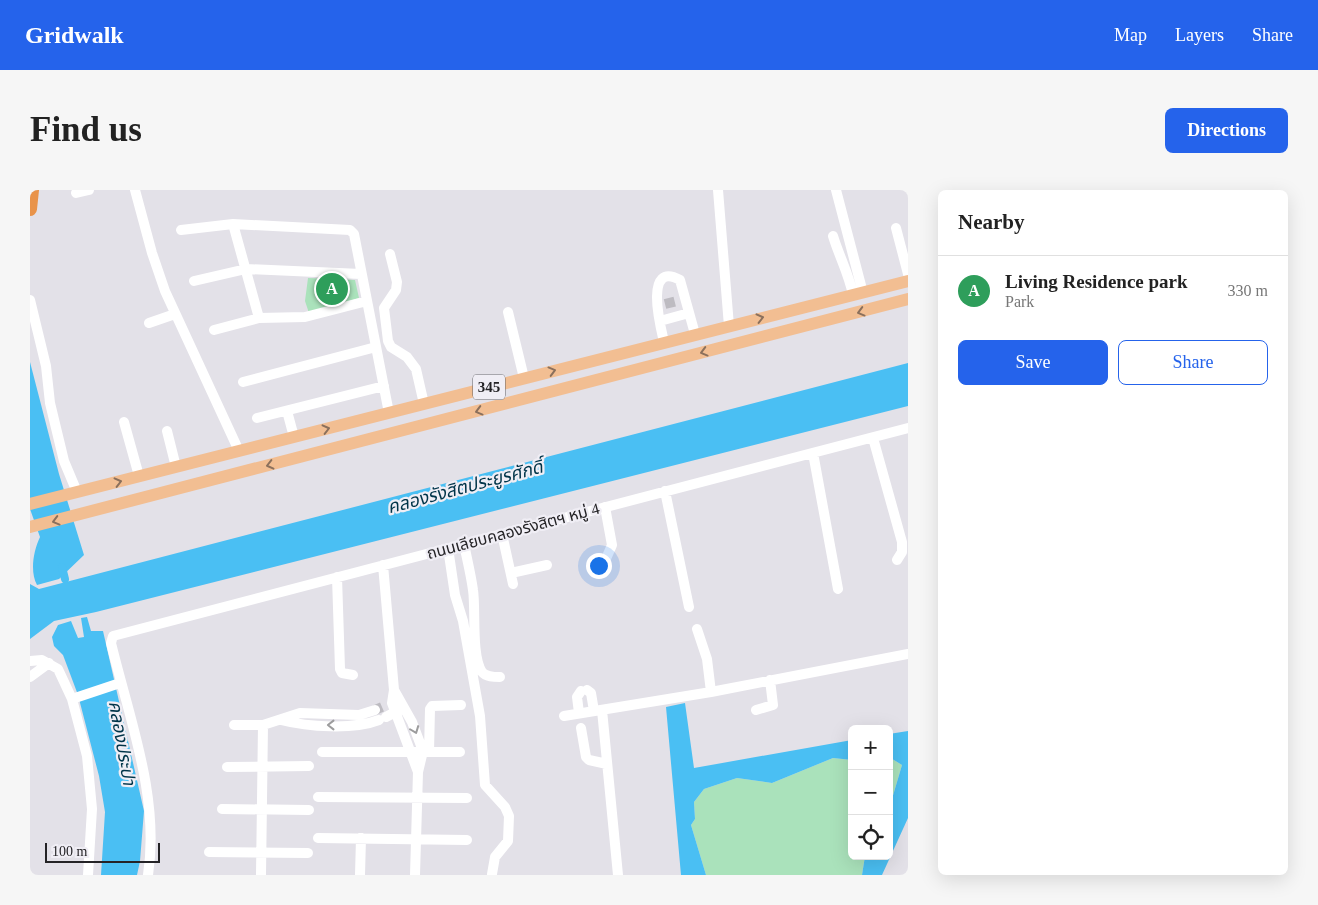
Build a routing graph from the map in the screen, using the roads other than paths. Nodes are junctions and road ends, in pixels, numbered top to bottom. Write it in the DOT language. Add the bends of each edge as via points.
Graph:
graph roads {
  1 [pos="32,190"];
  2 [pos="89,190"];
  3 [pos="135,190"];
  4 [pos="718,190"];
  5 [pos="836,190"];
  6 [pos="76,193"];
  7 [pos="30,209"];
  8 [pos="233,224"];
  9 [pos="896,228"];
  10 [pos="181,230"];
  11 [pos="833,236"];
  12 [pos="390,254"];
  13 [pos="246,268"];
  14 [pos="361,274"];
  15 [pos="908,274"];
  16 [pos="194,281"];
  17 [pos="908,281"];
  18 [pos="858,294"];
  19 [pos="908,299"];
  20 [pos="30,300"];
  21 [pos="367,300"];
  22 [pos="508,312"];
  23 [pos="689,313"];
  24 [pos="175,314"];
  25 [pos="259,318"];
  26 [pos="660,321"];
  27 [pos="148,323"];
  28 [pos="729,326"];
  29 [pos="214,330"];
  30 [pos="695,334"];
  31 [pos="664,342"];
  32 [pos="376,347"];
  33 [pos="524,378"];
  34 [pos="243,382"];
  35 [pos="384,386"];
  36 [pos="424,404"];
  37 [pos="287,411"];
  38 [pos="389,413"];
  39 [pos="372,417"];
  40 [pos="257,418"];
  41 [pos="124,422"];
  42 [pos="908,428"];
  43 [pos="167,431"];
  44 [pos="294,437"];
  45 [pos="377,437"];
  46 [pos="873,438"];
  47 [pos="238,451"];
  48 [pos="813,453"];
  49 [pos="176,467"];
  50 [pos="139,476"];
  51 [pos="665,491"];
  52 [pos="74,493"];
  53 [pos="30,504"];
  54 [pos="605,507"];
  55 [pos="30,527"];
  56 [pos="502,534"];
  57 [pos="464,544"];
  58 [pos="448,548"];
  59 [pos="605,560"];
  60 [pos="897,560"];
  61 [pos="383,565"];
  62 [pos="547,565"];
  63 [pos="510,573"];
  64 [pos="338,577"];
  65 [pos="513,584"];
  66 [pos="838,589"];
  67 [pos="689,607"];
  68 [pos="697,629"];
  69 [pos="908,654"];
  70 [pos="30,661"];
  71 [pos="45,661"];
  72 [pos="353,674"];
  73 [pos="30,677"];
  74 [pos="500,677"];
  75 [pos="770,680"];
  76 [pos="119,684"];
  77 [pos="711,692"];
  78 [pos="74,698"];
  79 [pos="461,705"];
  80 [pos="390,707"];
  81 [pos="598,710"];
  82 [pos="756,710"];
  83 [pos="579,713"];
  84 [pos="564,716"];
  85 [pos="234,725"];
  86 [pos="263,725"];
  87 [pos="581,728"];
  88 [pos="410,751"];
  89 [pos="322,752"];
  90 [pos="426,752"];
  91 [pos="460,752"];
  92 [pos="607,764"];
  93 [pos="309,766"];
  94 [pos="227,767"];
  95 [pos="263,767"];
  96 [pos="418,772"];
  97 [pos="318,797"];
  98 [pos="417,798"];
  99 [pos="467,798"];
  100 [pos="262,809"];
  101 [pos="222,810"];
  102 [pos="309,810"];
  103 [pos="318,838"];
  104 [pos="360,838"];
  105 [pos="416,839"];
  106 [pos="467,840"];
  107 [pos="262,851"];
  108 [pos="209,852"];
  109 [pos="308,853"];
  110 [pos="492,874"];
  111 [pos="88,875"];
  112 [pos="148,875"];
  113 [pos="262,875"];
  114 [pos="360,875"];
  115 [pos="416,875"];
  116 [pos="618,875"];
  1 -- 7 [label="highway"];
  2 -- 6 [label="street"];
  3 -- 24 [label="street" via="152,252"];
  4 -- 28 [label="street"];
  5 -- 18 [label="street"];
  8 -- 10 [label="street"];
  8 -- 13 [label="street"];
  8 -- 14 [label="street" via="350,230 354,234"];
  9 -- 15 [label="street"];
  11 -- 18 [label="street" via="841,263"];
  12 -- 36 [label="street" via="397,282 396,290 384,308 388,341 416,369"];
  13 -- 14 [label="street"];
  13 -- 16 [label="street"];
  13 -- 25 [label="street"];
  14 -- 21 [label="street"];
  17 -- 18 [label="main road, 345"];
  28 -- 18 [label="main road, 345, one-way"];
  19 -- 45 [label="main road, 345, one-way"];
  20 -- 52 [label="street" via="46,366 50,403"];
  21 -- 25 [label="street" via="305,317"];
  21 -- 32 [label="street"];
  22 -- 33 [label="street"];
  23 -- 26 [label="street"];
  23 -- 26 [label="street" via="681,300 680,280 665,278 656,291 661,305"];
  23 -- 30 [label="street"];
  24 -- 27 [label="street"];
  24 -- 47 [label="street"];
  25 -- 29 [label="street"];
  26 -- 31 [label="street"];
  28 -- 30 [label="main road, 345"];
  30 -- 31 [label="main road, 345"];
  33 -- 31 [label="main road, 345, one-way"];
  32 -- 34 [label="street"];
  32 -- 35 [label="street"];
  33 -- 36 [label="main road, 345"];
  35 -- 37 [label="street"];
  35 -- 38 [label="street"];
  36 -- 38 [label="main road, 345"];
  37 -- 40 [label="street"];
  37 -- 44 [label="street"];
  38 -- 39 [label="main road, 345"];
  44 -- 39 [label="main road, 345, one-way"];
  39 -- 45 [label="main road"];
  41 -- 50 [label="street"];
  42 -- 46 [label="street, ถนนเลียบคลองรังสิตฯ หมู่ 4"];
  43 -- 49 [label="street"];
  44 -- 47 [label="main road, 345"];
  45 -- 55 [label="main road, 345, one-way"];
  46 -- 48 [label="street, ถนนเลียบคลองรังสิตฯ หมู่ 4"];
  46 -- 60 [label="street" via="902,542 903,548"];
  47 -- 49 [label="main road, 345"];
  48 -- 51 [label="street, ถนนเลียบคลองรังสิตฯ หมู่ 4"];
  48 -- 66 [label="street"];
  49 -- 50 [label="main road, 345"];
  52 -- 50 [label="main road, 345, one-way"];
  51 -- 54 [label="street, ถนนเลียบคลองรังสิตฯ หมู่ 4"];
  51 -- 67 [label="street"];
  52 -- 53 [label="main road, 345"];
  54 -- 56 [label="street, ถนนเลียบคลองรังสิตฯ หมู่ 4"];
  54 -- 59 [label="street" via="612,545"];
  56 -- 57 [label="street, ถนนเลียบคลองรังสิตฯ หมู่ 4"];
  56 -- 63 [label="street"];
  57 -- 58 [label="street, ถนนเลียบคลองรังสิตฯ หมู่ 4"];
  57 -- 74 [label="street" via="474,592 473,621 479,665 486,676"];
  58 -- 61 [label="street, ถนนเลียบคลองรังสิตฯ หมู่ 4"];
  58 -- 110 [label="street" via="453,588 463,621 480,716 485,785 509,816 508,841 494,858"];
  61 -- 64 [label="street, ถนนเลียบคลองรังสิตฯ หมู่ 4"];
  61 -- 80 [label="street"];
  62 -- 63 [label="street"];
  63 -- 65 [label="street"];
  64 -- 72 [label="street" via="340,669 342,673"];
  64 -- 76 [label="street, ถนนเลียบคลองรังสิตฯ หมู่ 4" via="119,633 113,636 111,643"];
  68 -- 77 [label="street" via="707,659"];
  69 -- 75 [label="street"];
  70 -- 71 [label="street"];
  71 -- 73 [label="street"];
  71 -- 78 [label="street" via="62,675"];
  75 -- 77 [label="street"];
  75 -- 82 [label="street" via="773,705"];
  76 -- 78 [label="street"];
  76 -- 112 [label="street" via="150,811"];
  77 -- 81 [label="street"];
  78 -- 111 [label="street" via="87,756 92,810"];
  79 -- 90 [label="street" via="432,706"];
  80 -- 86 [label="street" via="359,714 300,713"];
  80 -- 88 [label="street"];
  80 -- 90 [label="street, one-way"];
  81 -- 83 [label="street"];
  81 -- 83 [label="street" via="591,693 584,690 577,697"];
  81 -- 92 [label="street"];
  83 -- 84 [label="street"];
  85 -- 86 [label="street"];
  86 -- 95 [label="street"];
  87 -- 92 [label="street" via="586,757"];
  88 -- 89 [label="street"];
  88 -- 90 [label="street"];
  88 -- 96 [label="street"];
  90 -- 91 [label="street"];
  90 -- 96 [label="street"];
  92 -- 116 [label="street"];
  93 -- 95 [label="street"];
  94 -- 95 [label="street"];
  95 -- 100 [label="street"];
  96 -- 98 [label="street"];
  97 -- 98 [label="street"];
  98 -- 99 [label="street"];
  98 -- 105 [label="street"];
  100 -- 101 [label="street"];
  100 -- 102 [label="street"];
  100 -- 107 [label="street"];
  103 -- 104 [label="street"];
  104 -- 105 [label="street"];
  104 -- 114 [label="street"];
  105 -- 106 [label="street"];
  105 -- 115 [label="street"];
  107 -- 108 [label="street"];
  107 -- 109 [label="street"];
  107 -- 113 [label="street"];
}
